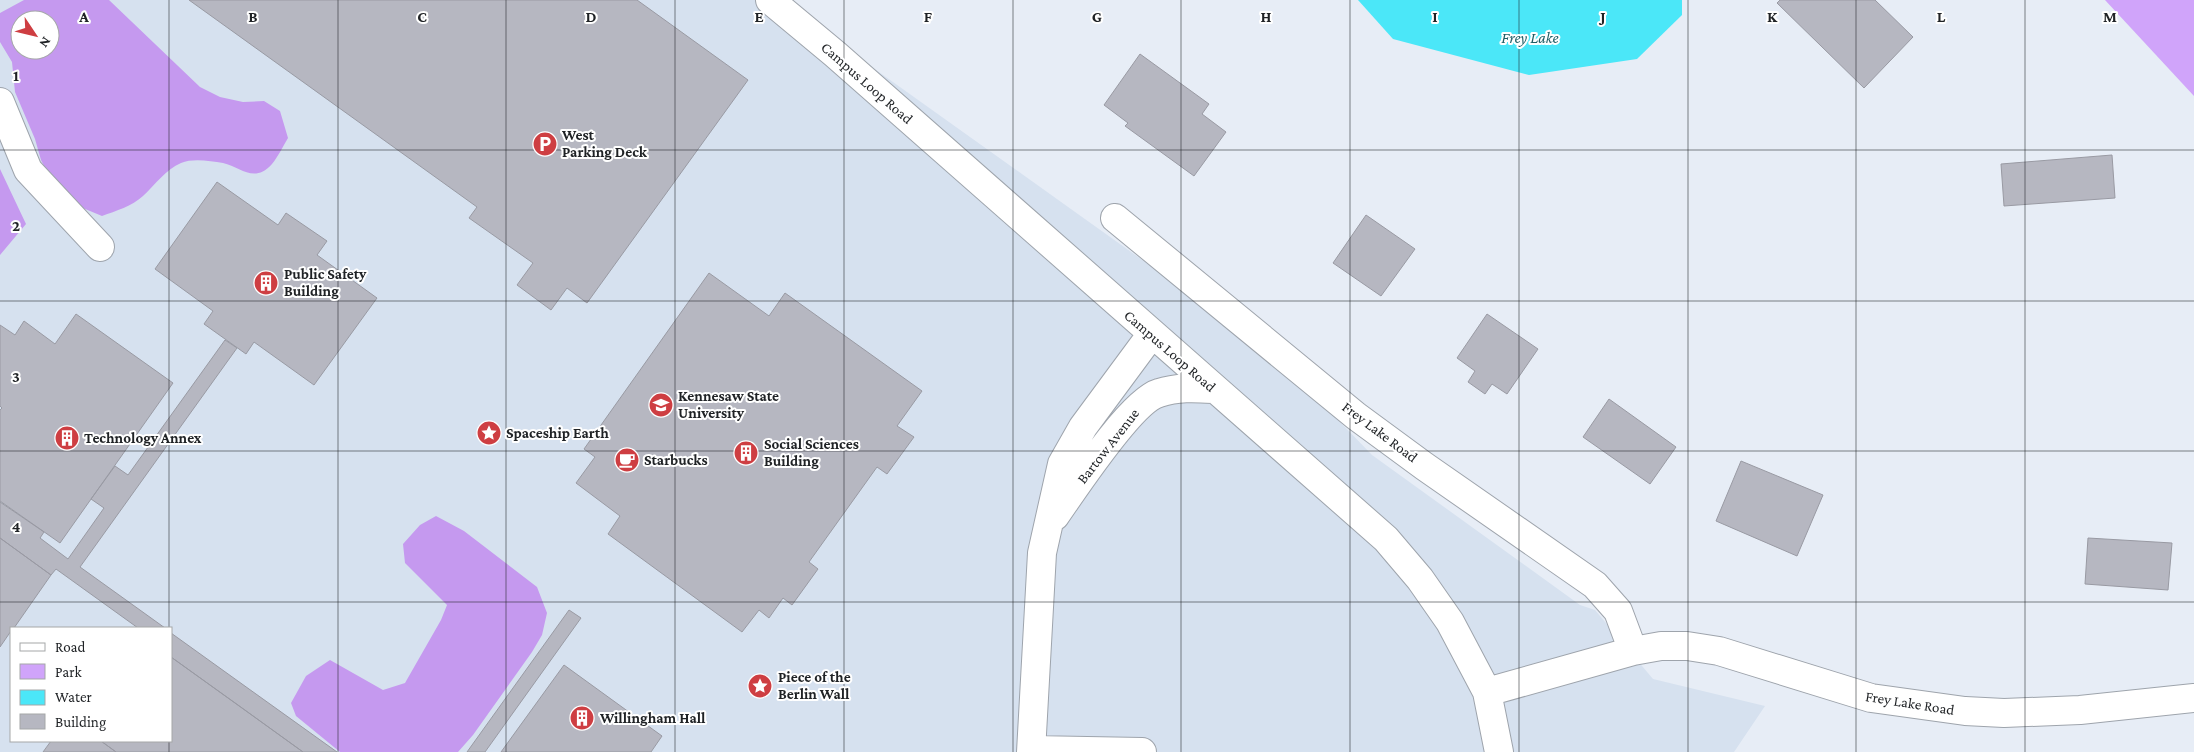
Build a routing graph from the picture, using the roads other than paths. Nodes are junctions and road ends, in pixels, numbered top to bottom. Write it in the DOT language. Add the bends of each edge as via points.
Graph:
graph roads {
  1 [pos="770,0"];
  2 [pos="0,102"];
  3 [pos="1115,218"];
  4 [pos="100,247"];
  5 [pos="1151,334"];
  6 [pos="1213,389"];
  7 [pos="1048,525"];
  8 [pos="1633,650"];
  9 [pos="1487,692"];
  10 [pos="2194,698"];
  11 [pos="1031,751"];
  12 [pos="1142,752"];
  13 [pos="1499,752"];
  1 -- 5 [label="street, Campus Loop Road"];
  2 -- 4 [label="street" via="28,170"];
  3 -- 8 [label="street, Frey Lake Road" via="1356,416 1595,585 1618,611"];
  5 -- 6 [label="street, Campus Loop Road"];
  5 -- 7 [label="street, Bartow Avenue" via="1083,426 1062,464"];
  6 -- 7 [label="street, Bartow Avenue" via="1186,388 1157,393 1136,408"];
  6 -- 9 [label="street, Campus Loop Road" via="1386,539 1450,622"];
  7 -- 11 [label="street, Bartow Avenue" via="1042,553"];
  8 -- 9 [label="street, Frey Lake Road"];
  8 -- 10 [label="street, Frey Lake Road" via="1687,646 1719,651 1871,698 1965,712 2080,710"];
  9 -- 13 [label="street, Campus Loop Road"];
  11 -- 12 [label="street"];
}
